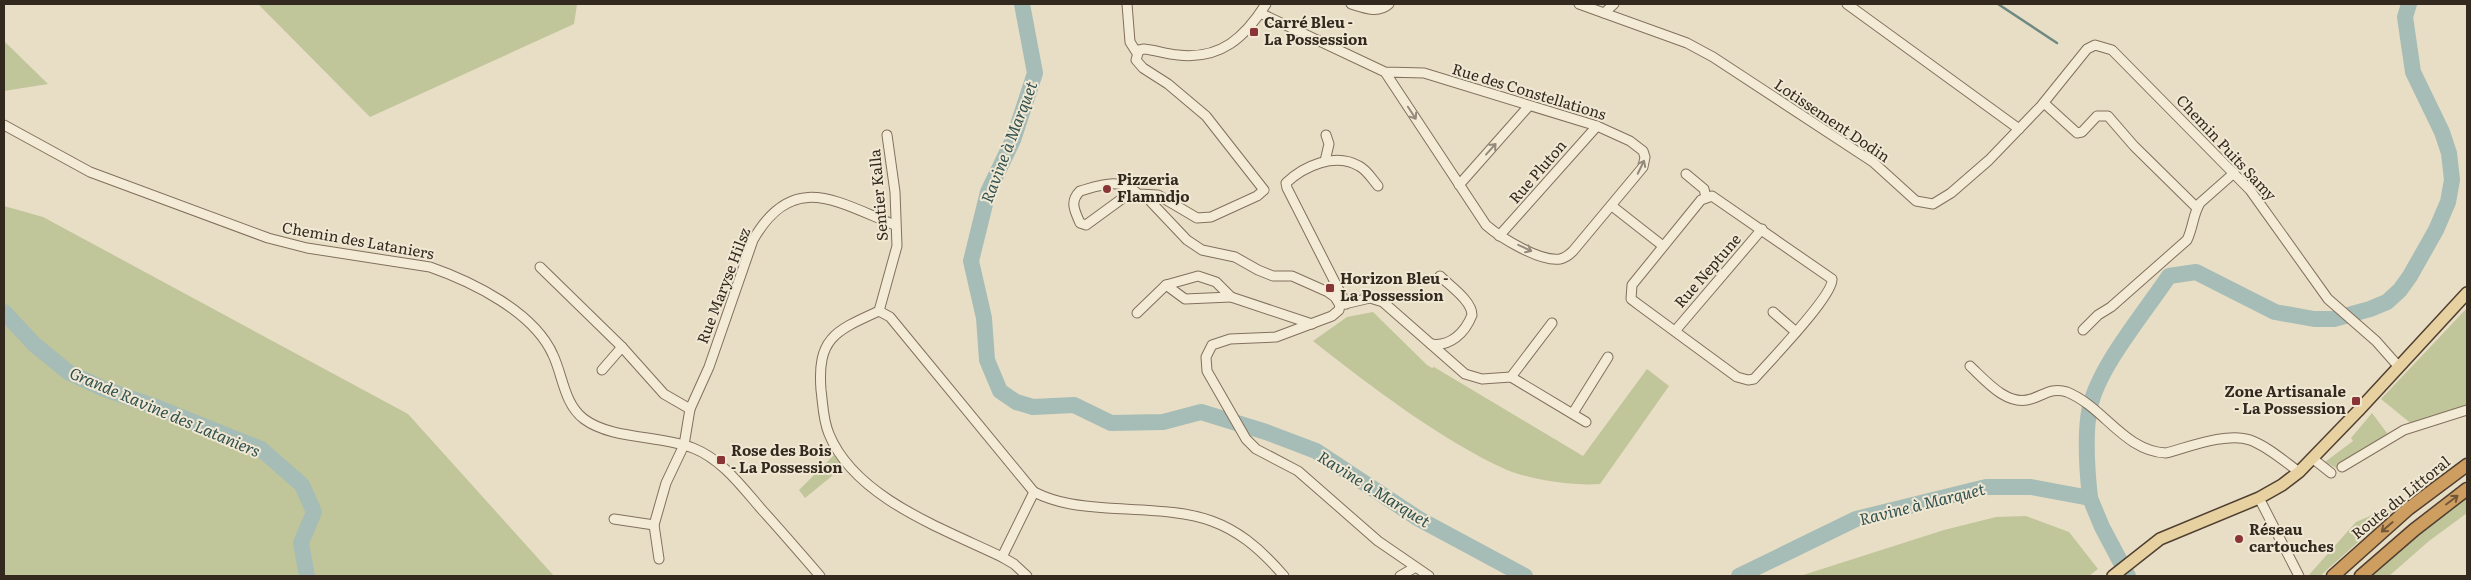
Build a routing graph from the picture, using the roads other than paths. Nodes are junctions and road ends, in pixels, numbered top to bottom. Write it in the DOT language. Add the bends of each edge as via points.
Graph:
graph roads {
  1 [pos="1127,4"];
  2 [pos="1266,4"];
  3 [pos="1351,4"];
  4 [pos="1389,4"];
  5 [pos="1579,4"];
  6 [pos="1614,4"];
  7 [pos="1846,4"];
  8 [pos="1260,13"];
  9 [pos="1604,14"];
  10 [pos="1137,53"];
  11 [pos="1385,72"];
  12 [pos="2044,103"];
  13 [pos="1528,107"];
  14 [pos="4,125"];
  15 [pos="1597,126"];
  16 [pos="2019,129"];
  17 [pos="887,135"];
  18 [pos="1326,135"];
  19 [pos="1325,160"];
  20 [pos="2234,173"];
  21 [pos="1686,174"];
  22 [pos="1458,185"];
  23 [pos="1378,186"];
  24 [pos="1138,194"];
  25 [pos="1152,196"];
  26 [pos="1706,197"];
  27 [pos="1612,206"];
  28 [pos="2197,208"];
  29 [pos="895,225"];
  30 [pos="1762,230"];
  31 [pos="1499,236"];
  32 [pos="1663,246"];
  33 [pos="540,267"];
  34 [pos="1440,276"];
  35 [pos="1166,285"];
  36 [pos="2467,293"];
  37 [pos="1231,297"];
  38 [pos="1343,304"];
  39 [pos="879,311"];
  40 [pos="1773,312"];
  41 [pos="1137,313"];
  42 [pos="1552,323"];
  43 [pos="1312,324"];
  44 [pos="2082,330"];
  45 [pos="1675,331"];
  46 [pos="1796,332"];
  47 [pos="1430,344"];
  48 [pos="622,347"];
  49 [pos="1608,357"];
  50 [pos="1970,366"];
  51 [pos="2399,367"];
  52 [pos="602,370"];
  53 [pos="1511,377"];
  54 [pos="690,409"];
  55 [pos="2467,410"];
  56 [pos="1573,413"];
  57 [pos="1586,422"];
  58 [pos="684,445"];
  59 [pos="2312,458"];
  60 [pos="2467,465"];
  61 [pos="2342,467"];
  62 [pos="2299,472"];
  63 [pos="2331,473"];
  64 [pos="2467,489"];
  65 [pos="1034,492"];
  66 [pos="2259,498"];
  67 [pos="614,519"];
  68 [pos="654,525"];
  69 [pos="1002,557"];
  70 [pos="659,559"];
  71 [pos="1414,568"];
  72 [pos="2298,574"];
  73 [pos="820,576"];
  74 [pos="1027,576"];
  75 [pos="1284,576"];
  76 [pos="1400,576"];
  77 [pos="1429,576"];
  78 [pos="2113,576"];
  79 [pos="2333,576"];
  80 [pos="2361,576"];
  1 -- 10 [label="street" via="1130,42"];
  2 -- 8 [label="street"];
  3 -- 4 [label="street" via="1377,10"];
  5 -- 9 [label="street, Lotissement Dodin"];
  6 -- 9 [label="street"];
  7 -- 16 [label="street"];
  8 -- 10 [label="street" via="1248,31 1225,47 1190,56 1144,49"];
  8 -- 11 [label="street, Rue des Constellations"];
  9 -- 16 [label="street, Lotissement Dodin" via="1687,43 1713,57 1873,162 1916,201 1925,204 1933,204 1951,193"];
  10 -- 25 [label="street" via="1138,64 1206,116 1264,190 1211,217 1198,218 1158,195"];
  11 -- 13 [label="street, Rue des Constellations" via="1424,74"];
  11 -- 22 [label="street, Rue des Constellations, one-way"];
  12 -- 16 [label="street, Chemin Puits Samy"];
  12 -- 20 [label="street, Chemin Puits Samy" via="2087,50 2095,45 2102,46 2112,50 2134,70"];
  12 -- 28 [label="street" via="2077,133 2097,116 2108,116"];
  13 -- 15 [label="street, Rue des Constellations"];
  22 -- 13 [label="street, one-way"];
  14 -- 58 [label="street, Chemin des Lataniers" via="90,172 268,238 449,273 530,321 553,355 575,412 585,420 620,433"];
  27 -- 15 [label="street, Rue des Constellations, one-way" via="1643,167 1645,157 1643,151 1630,142"];
  15 -- 31 [label="street, Rue Pluton"];
  17 -- 29 [label="street, Sentier Kalla" via="895,192"];
  18 -- 19 [label="street" via="1329,144"];
  19 -- 23 [label="street" via="1360,166"];
  19 -- 38 [label="street" via="1292,177 1286,188"];
  20 -- 28 [label="street"];
  20 -- 51 [label="street, Chemin Puits Samy" via="2255,196 2328,299 2376,340"];
  21 -- 26 [label="street" via="1704,189"];
  22 -- 31 [label="street, Rue des Constellations" via="1486,225"];
  24 -- 24 [label="street" via="1128,186 1104,184 1080,191 1073,206 1080,223 1086,225 1123,198"];
  24 -- 25 [label="street"];
  25 -- 38 [label="street" via="1158,212 1195,246 1241,259 1266,274 1292,276 1328,292"];
  26 -- 30 [label="street" via="1718,199"];
  26 -- 32 [label="street"];
  31 -- 27 [label="street, Rue des Constellations, one-way" via="1546,258 1560,259 1573,251"];
  27 -- 32 [label="street"];
  28 -- 44 [label="street" via="2193,228 2186,240"];
  29 -- 39 [label="street, Sentier Kalla" via="897,246"];
  29 -- 54 [label="street, Rue Maryse Hilsz" via="818,196 797,197 779,208 753,240 709,366"];
  30 -- 45 [label="street, Rue Neptune"];
  30 -- 46 [label="street" via="1832,279 1830,290"];
  32 -- 45 [label="street" via="1630,292 1631,299"];
  33 -- 48 [label="street"];
  34 -- 47 [label="street" via="1467,303 1472,315 1449,343 1442,346"];
  35 -- 37 [label="street" via="1184,299"];
  35 -- 37 [label="street" via="1191,277 1208,278"];
  35 -- 41 [label="street"];
  36 -- 51 [label="main road"];
  37 -- 43 [label="street"];
  38 -- 43 [label="street" via="1335,313"];
  38 -- 47 [label="street" via="1370,298 1383,302"];
  39 -- 65 [label="street" via="890,317"];
  39 -- 69 [label="street" via="839,331 823,351 819,367 824,418 837,450 856,473 884,496 914,515"];
  40 -- 46 [label="street"];
  42 -- 53 [label="street"];
  43 -- 71 [label="street" via="1276,337 1230,339 1212,345 1206,358 1208,371 1246,439 1256,449 1298,471"];
  45 -- 46 [label="street" via="1737,376 1748,380 1754,379"];
  47 -- 53 [label="street" via="1473,378"];
  48 -- 52 [label="street"];
  48 -- 54 [label="street" via="664,394"];
  49 -- 56 [label="street"];
  50 -- 62 [label="street" via="2000,393 2012,399 2031,399 2055,390 2067,392 2096,409 2130,441 2155,452 2166,453 2228,437 2240,437 2252,440"];
  51 -- 59 [label="main road"];
  53 -- 56 [label="street"];
  54 -- 58 [label="street, Rue Maryse Hilsz"];
  55 -- 61 [label="street" via="2404,430"];
  56 -- 57 [label="street"];
  58 -- 68 [label="street" via="666,483"];
  58 -- 73 [label="street, Chemin des Lataniers" via="711,458 732,476"];
  59 -- 62 [label="main road"];
  59 -- 63 [label="street"];
  60 -- 79 [label="highway, Route du Littoral, one-way" via="2408,509"];
  62 -- 66 [label="main road"];
  80 -- 64 [label="highway, one-way"];
  65 -- 69 [label="street"];
  65 -- 75 [label="street" via="1062,503 1196,515 1220,523 1239,533 1265,554"];
  66 -- 72 [label="street"];
  66 -- 78 [label="main road" via="2160,539"];
  67 -- 68 [label="street"];
  68 -- 70 [label="street"];
  69 -- 74 [label="street"];
  71 -- 76 [label="street"];
  71 -- 77 [label="street"];
}
